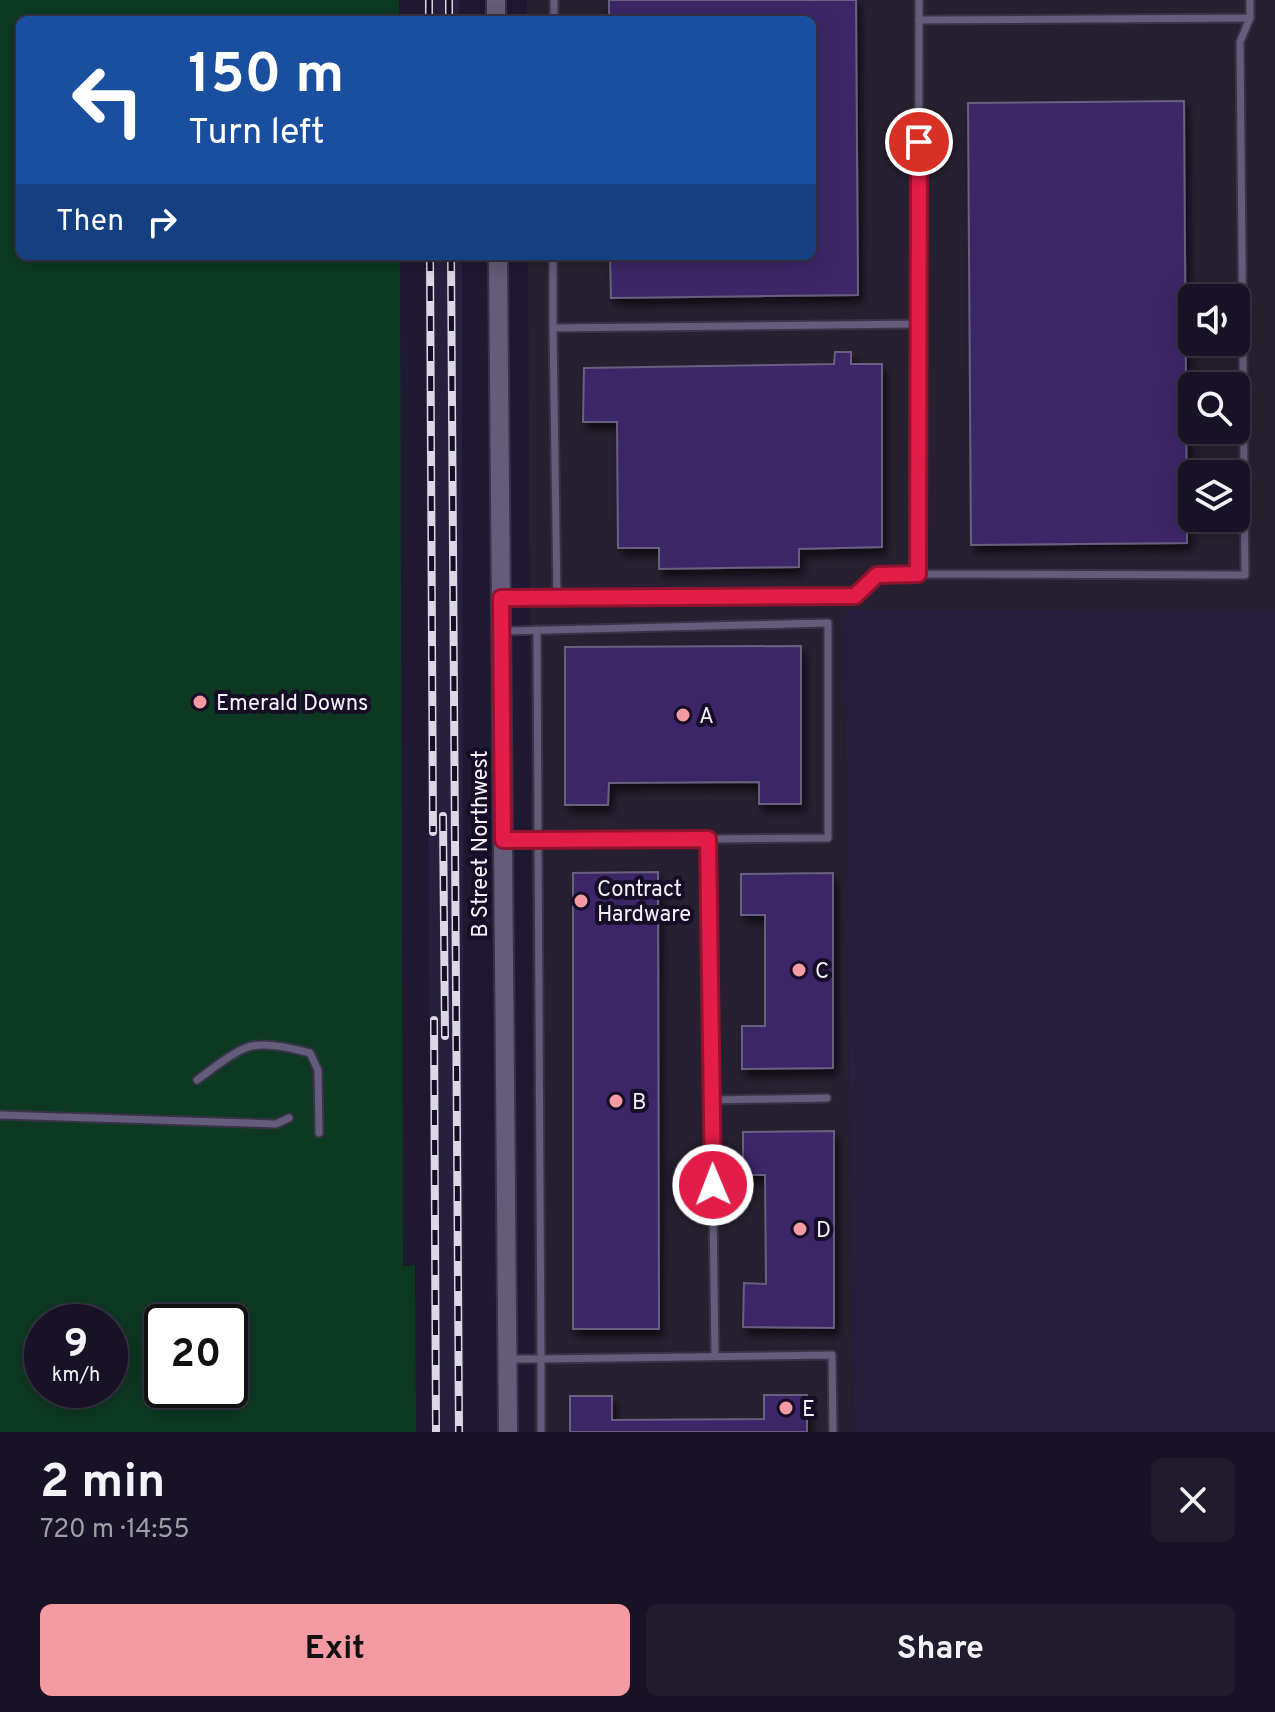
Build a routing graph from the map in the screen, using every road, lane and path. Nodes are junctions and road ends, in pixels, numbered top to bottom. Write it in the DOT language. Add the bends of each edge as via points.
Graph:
graph roads {
  1 [pos="919,0"];
  2 [pos="1250,0"];
  3 [pos="1250,18"];
  4 [pos="919,20"];
  5 [pos="498,260"];
  6 [pos="553,260"];
  7 [pos="918,324"];
  8 [pos="553,328"];
  9 [pos="918,574"];
  10 [pos="557,597"];
  11 [pos="501,598"];
  12 [pos="537,630"];
  13 [pos="501,631"];
  14 [pos="538,839"];
  15 [pos="708,839"];
  16 [pos="503,840"];
  17 [pos="197,1080"];
  18 [pos="827,1098"];
  19 [pos="712,1100"];
  20 [pos="0,1115"];
  21 [pos="289,1118"];
  22 [pos="319,1133"];
  23 [pos="715,1356"];
  24 [pos="507,1359"];
  25 [pos="541,1359"];
  26 [pos="508,1432"];
  27 [pos="541,1432"];
  28 [pos="833,1432"];
  1 -- 4 [label="lane"];
  2 -- 3 [label="lane"];
  3 -- 4 [label="lane"];
  3 -- 9 [label="lane" via="1240,42 1245,575"];
  4 -- 7 [label="lane"];
  5 -- 11 [label="street, B Street Northwest"];
  6 -- 8 [label="lane"];
  7 -- 8 [label="lane"];
  7 -- 9 [label="lane"];
  8 -- 10 [label="lane"];
  9 -- 10 [label="lane" via="877,575 855,596"];
  10 -- 11 [label="lane"];
  11 -- 13 [label="street, B Street Northwest"];
  12 -- 13 [label="lane"];
  12 -- 14 [label="lane"];
  12 -- 15 [label="lane" via="828,623 828,838"];
  13 -- 16 [label="street, B Street Northwest"];
  14 -- 15 [label="lane"];
  14 -- 16 [label="lane"];
  14 -- 25 [label="lane"];
  15 -- 19 [label="lane"];
  16 -- 24 [label="street, B Street Northwest"];
  17 -- 22 [label="lane" via="252,1046 310,1053 318,1070"];
  18 -- 19 [label="lane"];
  19 -- 23 [label="lane"];
  20 -- 21 [label="lane" via="276,1124"];
  23 -- 25 [label="lane"];
  23 -- 28 [label="lane" via="832,1355"];
  24 -- 25 [label="lane"];
  24 -- 26 [label="street, B Street Northwest"];
  25 -- 27 [label="lane"];
}
